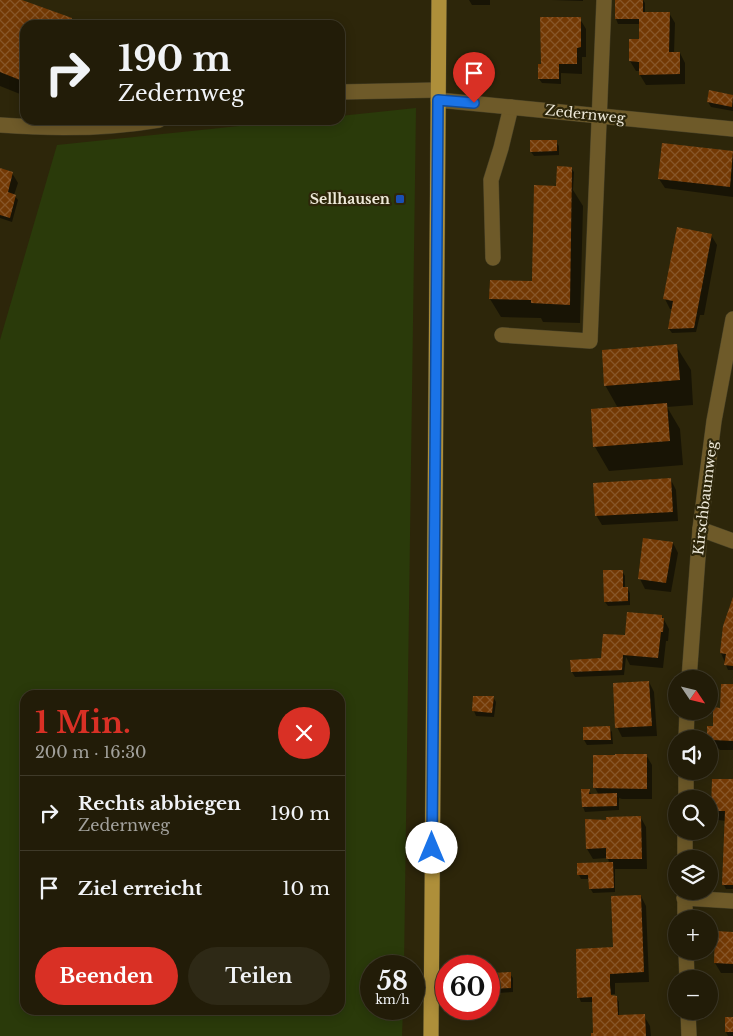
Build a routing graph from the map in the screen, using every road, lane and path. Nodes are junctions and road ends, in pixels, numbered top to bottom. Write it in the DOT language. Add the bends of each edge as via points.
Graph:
graph roads {
  1 [pos="438,0"];
  2 [pos="604,1"];
  3 [pos="345,92"];
  4 [pos="437,95"];
  5 [pos="511,107"];
  6 [pos="600,116"];
  7 [pos="0,125"];
  8 [pos="130,125"];
  9 [pos="733,129"];
  10 [pos="493,258"];
  11 [pos="733,319"];
  12 [pos="502,335"];
  13 [pos="700,529"];
  14 [pos="733,541"];
  15 [pos="690,670"];
  16 [pos="718,899"];
  17 [pos="733,901"];
  18 [pos="688,1020"];
  19 [pos="431,1036"];
  20 [pos="688,1036"];
  1 -- 4 [label="main road"];
  2 -- 6 [label="street"];
  3 -- 4 [label="street, Zedernweg"];
  4 -- 5 [label="street, Zedernweg"];
  4 -- 19 [label="main road"];
  5 -- 6 [label="street, Zedernweg"];
  5 -- 10 [label="street" via="491,180"];
  6 -- 9 [label="street, Zedernweg"];
  6 -- 12 [label="street" via="590,342"];
  7 -- 8 [label="street" via="39,128"];
  11 -- 13 [label="street, Kirschbaumweg" via="714,421"];
  13 -- 14 [label="street"];
  13 -- 15 [label="street, Kirschbaumweg"];
  16 -- 17 [label="street"];
  18 -- 20 [label="street"];
}
